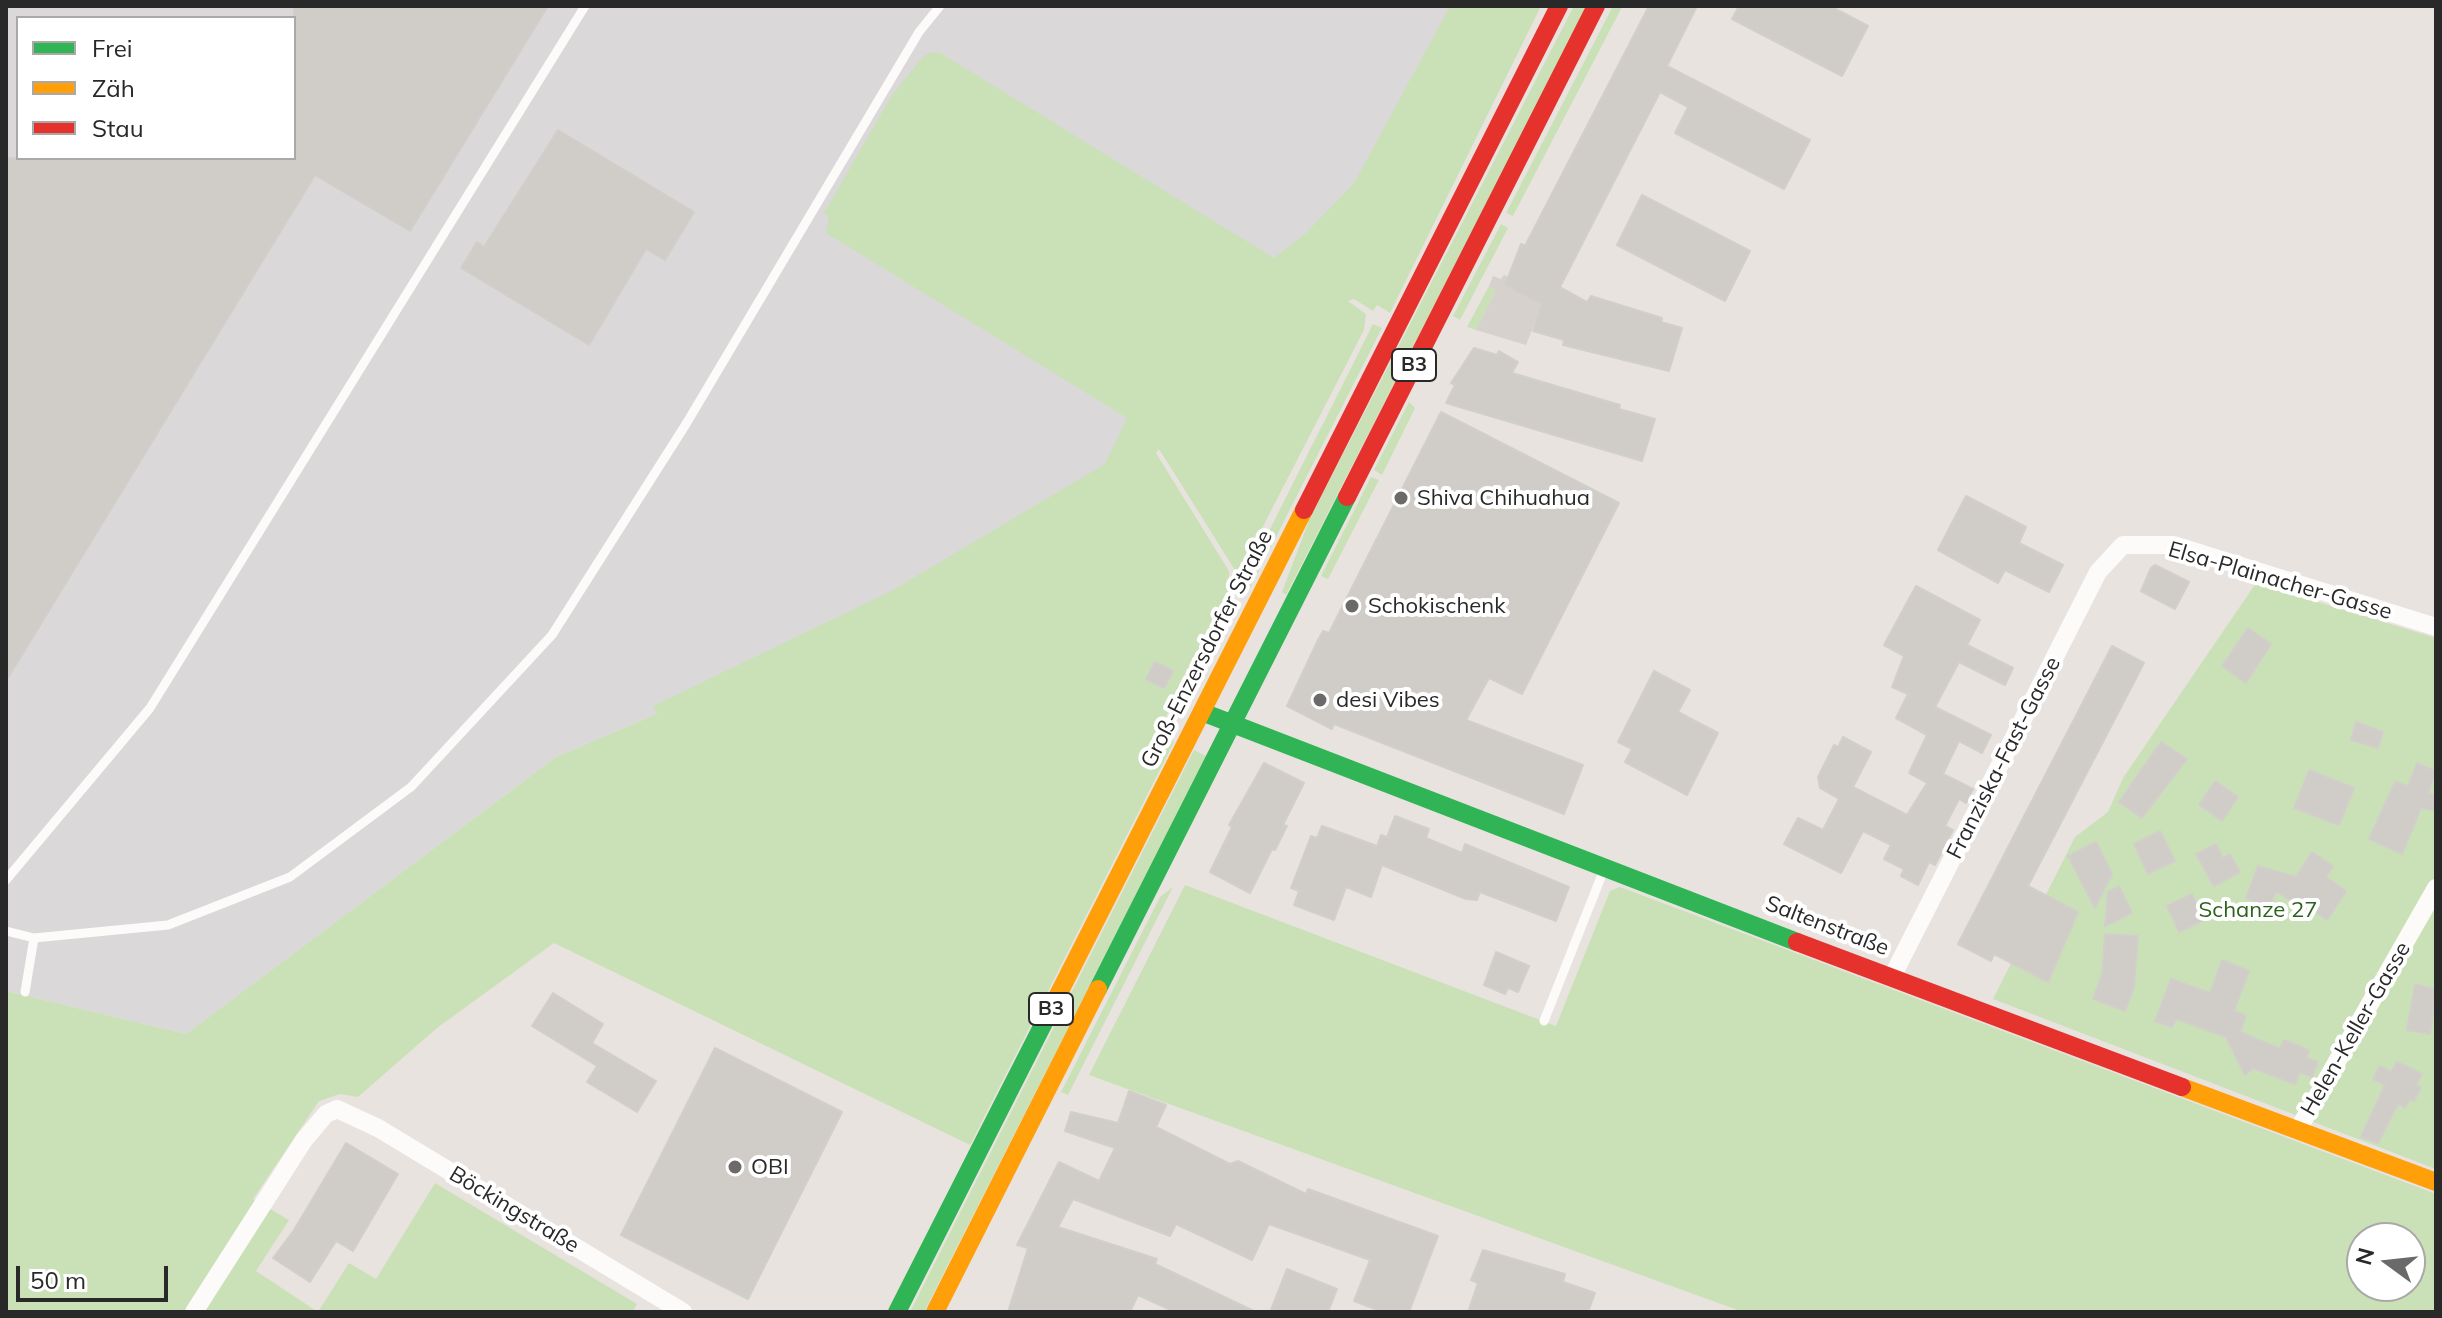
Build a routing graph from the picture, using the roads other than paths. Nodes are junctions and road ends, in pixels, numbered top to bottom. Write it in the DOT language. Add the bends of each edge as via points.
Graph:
graph roads {
  1 [pos="585,6"];
  2 [pos="1559,6"];
  3 [pos="1596,6"];
  4 [pos="935,9"];
  5 [pos="2123,545"];
  6 [pos="2436,627"];
  7 [pos="1202,712"];
  8 [pos="1231,723"];
  9 [pos="1604,869"];
  10 [pos="6,880"];
  11 [pos="2436,888"];
  12 [pos="6,931"];
  13 [pos="34,938"];
  14 [pos="1892,977"];
  15 [pos="25,992"];
  16 [pos="1544,1021"];
  17 [pos="2299,1128"];
  18 [pos="2436,1182"];
  19 [pos="194,1312"];
  20 [pos="683,1312"];
  21 [pos="897,1312"];
  22 [pos="935,1312"];
  1 -- 10 [label="lane" via="150,708"];
  2 -- 7 [label="main road, Groß-Enzersdorfer Straße / B3"];
  3 -- 8 [label="main road, B3"];
  4 -- 13 [label="lane" via="686,424 552,635 411,787 290,877 168,925"];
  5 -- 6 [label="street, Elsa-Plainacher-Gasse" via="2174,545"];
  5 -- 14 [label="street, Franziska-Fast-Gasse" via="2098,572"];
  7 -- 8 [label="main road, Saltenstraße"];
  7 -- 21 [label="main road, Groß-Enzersdorfer Straße / B3"];
  8 -- 9 [label="main road, Saltenstraße"];
  8 -- 22 [label="main road, B3"];
  9 -- 14 [label="main road, Saltenstraße"];
  9 -- 16 [label="lane"];
  11 -- 17 [label="street, Helen-Keller-Gasse"];
  12 -- 13 [label="lane"];
  13 -- 15 [label="lane"];
  14 -- 17 [label="main road, Saltenstraße"];
  17 -- 18 [label="main road, Saltenstraße"];
  19 -- 20 [label="street, Böckingstraße" via="304,1140 329,1111 344,1111"];
}
